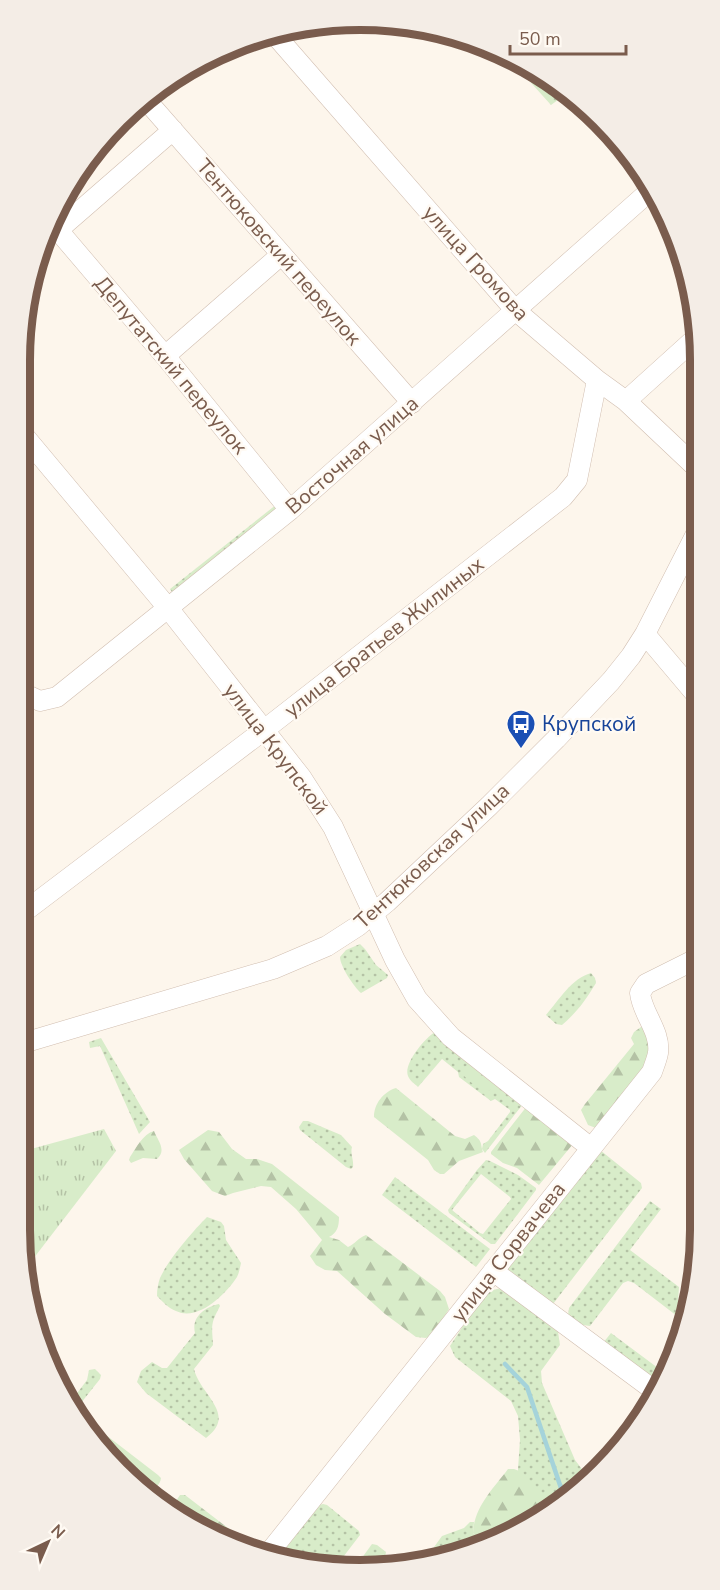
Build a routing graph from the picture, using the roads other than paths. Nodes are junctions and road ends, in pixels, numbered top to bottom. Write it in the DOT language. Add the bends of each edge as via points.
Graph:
graph roads {
  1 [pos="279,40"];
  2 [pos="151,105"];
  3 [pos="173,130"];
  4 [pos="646,195"];
  5 [pos="61,220"];
  6 [pos="57,230"];
  7 [pos="281,255"];
  8 [pos="515,310"];
  9 [pos="689,344"];
  10 [pos="165,356"];
  11 [pos="597,380"];
  12 [pos="626,401"];
  13 [pos="412,402"];
  14 [pos="30,443"];
  15 [pos="690,461"];
  16 [pos="290,510"];
  17 [pos="690,546"];
  18 [pos="168,608"];
  19 [pos="645,634"];
  20 [pos="690,687"];
  21 [pos="30,696"];
  22 [pos="264,730"];
  23 [pos="30,907"];
  24 [pos="373,914"];
  25 [pos="690,962"];
  26 [pos="30,1041"];
  27 [pos="591,1148"];
  28 [pos="493,1271"];
  29 [pos="650,1387"];
  30 [pos="273,1548"];
  1 -- 8 [label="street, улица Громова"];
  2 -- 3 [label="street, Тентюковский переулок"];
  3 -- 5 [label="street"];
  3 -- 7 [label="street, Тентюковский переулок"];
  4 -- 8 [label="street, Восточная улица"];
  6 -- 10 [label="street, Депутатский переулок"];
  7 -- 10 [label="street"];
  7 -- 13 [label="street, Тентюковский переулок"];
  8 -- 11 [label="street, улица Громова"];
  8 -- 13 [label="street, Восточная улица"];
  9 -- 12 [label="street"];
  10 -- 16 [label="street, Депутатский переулок"];
  11 -- 12 [label="street, улица Громова"];
  11 -- 22 [label="street, улица Братьев Жилиных" via="577,480 563,497"];
  12 -- 15 [label="street, улица Громова"];
  13 -- 16 [label="street, Восточная улица"];
  14 -- 18 [label="street, улица Крупской"];
  16 -- 18 [label="street, Восточная улица"];
  17 -- 19 [label="street, Тентюковская улица"];
  18 -- 21 [label="street, Восточная улица" via="57,697 40,701"];
  18 -- 22 [label="street, улица Крупской"];
  19 -- 20 [label="street"];
  19 -- 24 [label="street, Тентюковская улица" via="611,681 556,739"];
  22 -- 23 [label="street, улица Братьев Жилиных"];
  22 -- 24 [label="street, улица Крупской" via="333,827"];
  24 -- 26 [label="street, Тентюковская улица" via="327,946 273,969"];
  24 -- 27 [label="street, улица Крупской" via="417,999 451,1037"];
  25 -- 27 [label="street, улица Сорвачева" via="646,984 640,993 640,1001 656,1032 658,1053 652,1072"];
  27 -- 28 [label="street, улица Сорвачева"];
  28 -- 29 [label="street"];
  28 -- 30 [label="street, улица Сорвачева"];
}
